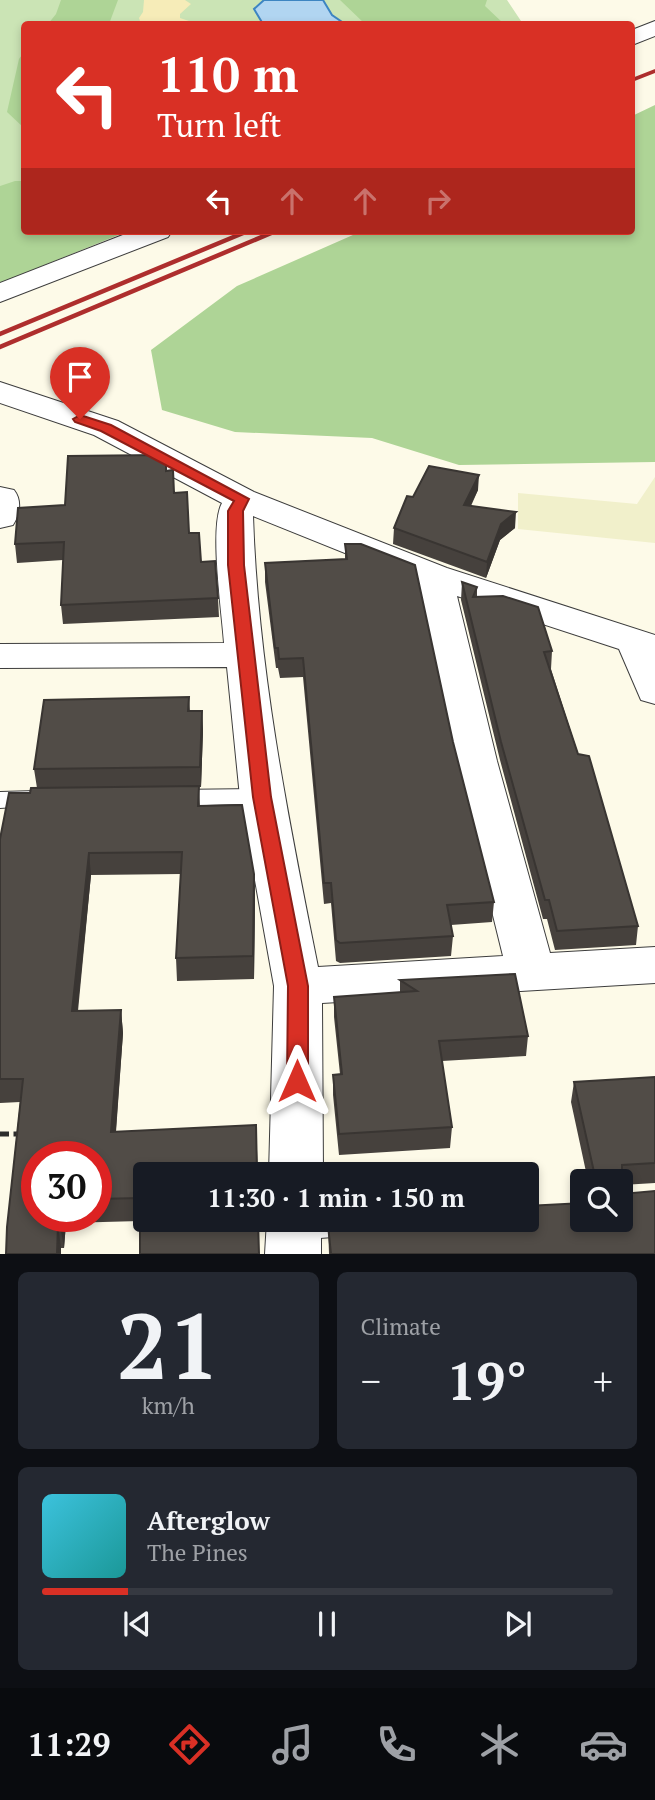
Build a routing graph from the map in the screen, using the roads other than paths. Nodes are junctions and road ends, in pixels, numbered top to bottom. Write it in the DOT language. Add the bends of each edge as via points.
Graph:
graph roads {
  1 [pos="655,27"];
  2 [pos="635,37"];
  3 [pos="148,235"];
  4 [pos="0,293"];
  5 [pos="1,392"];
  6 [pos="242,499"];
  7 [pos="434,576"];
  8 [pos="646,645"];
  9 [pos="246,655"];
  10 [pos="0,656"];
  11 [pos="655,691"];
  12 [pos="262,797"];
  13 [pos="152,798"];
  14 [pos="55,799"];
  15 [pos="0,800"];
  16 [pos="655,965"];
  17 [pos="531,972"];
  18 [pos="298,986"];
  19 [pos="296,1162"];
  1 -- 2 [label="street"];
  3 -- 4 [label="street"];
  5 -- 6 [label="street" via="106,428"];
  6 -- 7 [label="street"];
  6 -- 9 [label="street" via="235,511 236,565"];
  7 -- 8 [label="street"];
  7 -- 17 [label="street"];
  8 -- 11 [label="street"];
  9 -- 10 [label="street"];
  9 -- 12 [label="street"];
  12 -- 13 [label="lane"];
  12 -- 18 [label="street"];
  14 -- 15 [label="lane"];
  16 -- 17 [label="street"];
  17 -- 18 [label="street"];
  18 -- 19 [label="street"];
}
